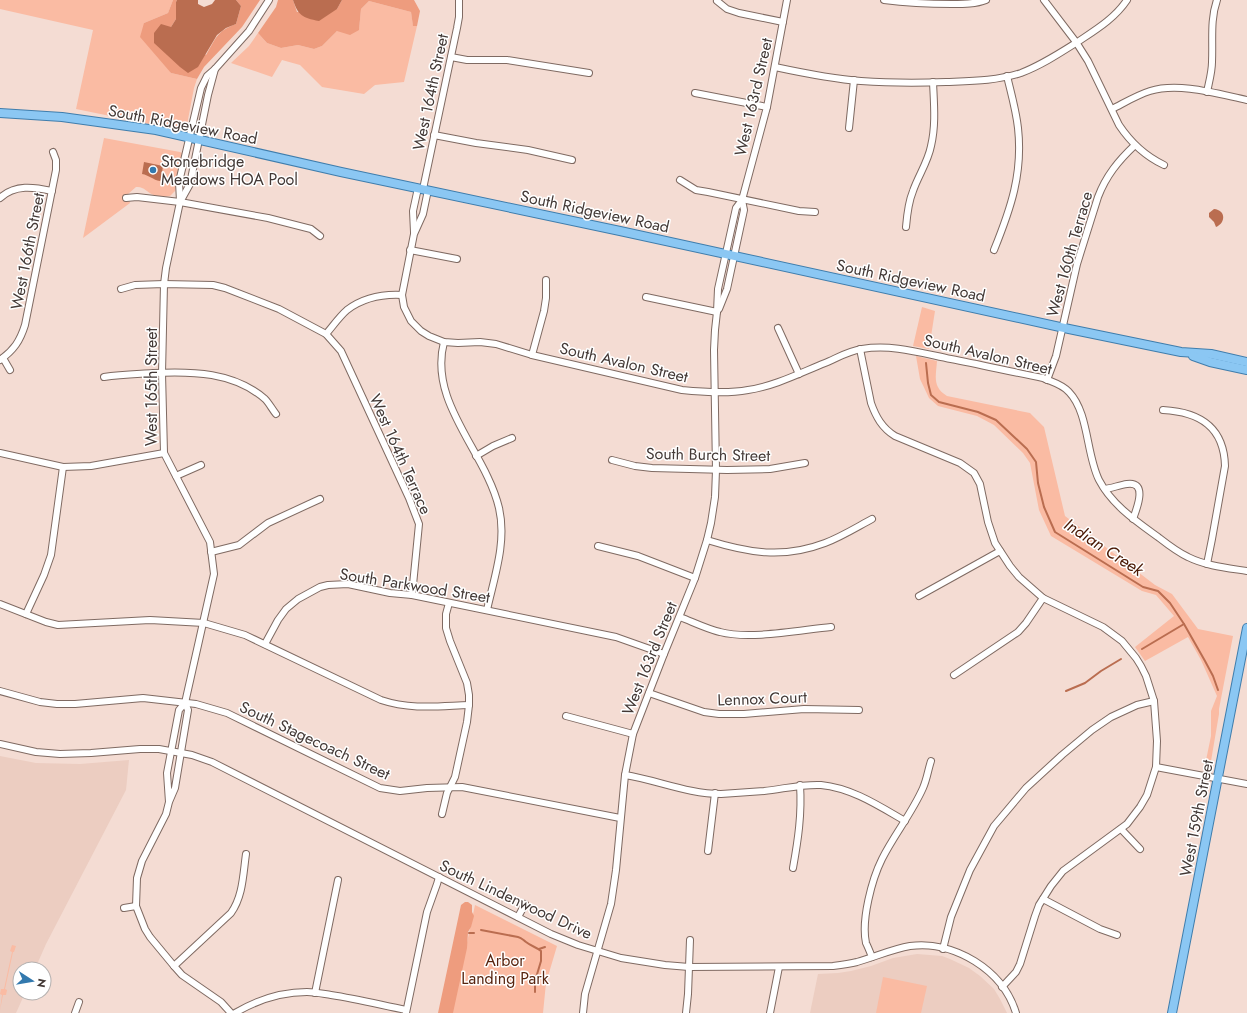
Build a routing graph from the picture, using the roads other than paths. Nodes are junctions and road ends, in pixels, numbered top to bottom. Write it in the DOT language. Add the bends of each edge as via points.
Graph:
graph roads {
  1 [pos="269,0"];
  2 [pos="459,0"];
  3 [pos="787,0"];
  4 [pos="884,0"];
  5 [pos="986,0"];
  6 [pos="1044,0"];
  7 [pos="1127,0"];
  8 [pos="1217,0"];
  9 [pos="717,1"];
  10 [pos="783,22"];
  11 [pos="1076,42"];
  12 [pos="451,57"];
  13 [pos="775,67"];
  14 [pos="216,68"];
  15 [pos="589,73"];
  16 [pos="1007,76"];
  17 [pos="854,80"];
  18 [pos="933,82"];
  19 [pos="1207,92"];
  20 [pos="695,93"];
  21 [pos="1247,100"];
  22 [pos="767,107"];
  23 [pos="1112,109"];
  24 [pos="0,113"];
  25 [pos="849,128"];
  26 [pos="434,135"];
  27 [pos="190,138"];
  28 [pos="200,140"];
  29 [pos="1134,145"];
  30 [pos="53,152"];
  31 [pos="572,160"];
  32 [pos="1164,165"];
  33 [pos="680,180"];
  34 [pos="423,189"];
  35 [pos="52,191"];
  36 [pos="0,198"];
  37 [pos="126,198"];
  38 [pos="742,200"];
  39 [pos="180,202"];
  40 [pos="815,212"];
  41 [pos="906,228"];
  42 [pos="414,234"];
  43 [pos="320,236"];
  44 [pos="410,250"];
  45 [pos="994,250"];
  46 [pos="730,255"];
  47 [pos="457,259"];
  48 [pos="546,280"];
  49 [pos="164,284"];
  50 [pos="121,289"];
  51 [pos="402,294"];
  52 [pos="646,297"];
  53 [pos="717,312"];
  54 [pos="1062,327"];
  55 [pos="778,328"];
  56 [pos="326,334"];
  57 [pos="444,342"];
  58 [pos="860,349"];
  59 [pos="1181,352"];
  60 [pos="532,354"];
  61 [pos="1,359"];
  62 [pos="1247,362"];
  63 [pos="10,370"];
  64 [pos="1247,370"];
  65 [pos="162,372"];
  66 [pos="798,374"];
  67 [pos="104,377"];
  68 [pos="1047,380"];
  69 [pos="715,392"];
  70 [pos="1163,410"];
  71 [pos="276,414"];
  72 [pos="512,438"];
  73 [pos="0,453"];
  74 [pos="164,453"];
  75 [pos="476,456"];
  76 [pos="612,460"];
  77 [pos="804,463"];
  78 [pos="201,465"];
  79 [pos="63,467"];
  80 [pos="716,470"];
  81 [pos="176,476"];
  82 [pos="1105,489"];
  83 [pos="320,498"];
  84 [pos="872,519"];
  85 [pos="1134,519"];
  86 [pos="707,540"];
  87 [pos="598,546"];
  88 [pos="1000,551"];
  89 [pos="211,552"];
  90 [pos="1207,564"];
  91 [pos="1247,572"];
  92 [pos="695,578"];
  93 [pos="412,595"];
  94 [pos="919,596"];
  95 [pos="1042,598"];
  96 [pos="448,602"];
  97 [pos="0,604"];
  98 [pos="488,610"];
  99 [pos="26,614"];
  100 [pos="680,617"];
  101 [pos="204,623"];
  102 [pos="831,627"];
  103 [pos="1247,628"];
  104 [pos="265,644"];
  105 [pos="664,654"];
  106 [pos="954,675"];
  107 [pos="0,691"];
  108 [pos="649,693"];
  109 [pos="1154,701"];
  110 [pos="185,703"];
  111 [pos="469,705"];
  112 [pos="859,710"];
  113 [pos="566,716"];
  114 [pos="633,734"];
  115 [pos="0,744"];
  116 [pos="171,751"];
  117 [pos="182,753"];
  118 [pos="931,761"];
  119 [pos="1156,768"];
  120 [pos="625,776"];
  121 [pos="1218,779"];
  122 [pos="1247,784"];
  123 [pos="800,785"];
  124 [pos="450,787"];
  125 [pos="715,793"];
  126 [pos="169,802"];
  127 [pos="442,814"];
  128 [pos="620,818"];
  129 [pos="905,821"];
  130 [pos="1121,829"];
  131 [pos="1140,849"];
  132 [pos="708,852"];
  133 [pos="246,854"];
  134 [pos="793,868"];
  135 [pos="439,877"];
  136 [pos="338,880"];
  137 [pos="1043,899"];
  138 [pos="525,904"];
  139 [pos="136,906"];
  140 [pos="124,908"];
  141 [pos="518,917"];
  142 [pos="1117,935"];
  143 [pos="690,940"];
  144 [pos="943,949"];
  145 [pos="598,952"];
  146 [pos="872,957"];
  147 [pos="174,966"];
  148 [pos="689,967"];
  149 [pos="778,967"];
  150 [pos="1002,987"];
  151 [pos="315,993"];
  152 [pos="79,1002"];
  153 [pos="406,1011"];
  154 [pos="75,1013"];
  155 [pos="231,1013"];
  156 [pos="235,1013"];
  157 [pos="582,1013"];
  158 [pos="686,1013"];
  159 [pos="770,1013"];
  160 [pos="1016,1013"];
  161 [pos="1172,1013"];
  1 -- 14 [label="street, West 165th Street" via="249,31"];
  2 -- 12 [label="street, West 164th Street" via="459,17"];
  3 -- 10 [label="street, West 163rd Street"];
  4 -- 5 [label="street" via="932,4"];
  6 -- 11 [label="street"];
  7 -- 11 [label="street" via="1110,19"];
  8 -- 19 [label="street" via="1212,22 1212,72"];
  9 -- 10 [label="street" via="727,9 739,13"];
  10 -- 13 [label="street, West 163rd Street"];
  11 -- 16 [label="street" via="1036,66"];
  11 -- 23 [label="street"];
  12 -- 15 [label="street" via="467,60 507,60"];
  12 -- 26 [label="street, West 164th Street"];
  13 -- 17 [label="street"];
  13 -- 22 [label="street, West 163rd Street"];
  14 -- 27 [label="street, West 165th Street" via="207,76 201,88"];
  14 -- 28 [label="street, West 165th Street"];
  16 -- 18 [label="street" via="980,81"];
  16 -- 45 [label="street" via="1016,111 1019,161 1010,211"];
  17 -- 18 [label="street"];
  17 -- 25 [label="street"];
  18 -- 41 [label="street" via="934,135 929,155 911,196"];
  19 -- 21 [label="street"];
  19 -- 23 [label="street" via="1161,88 1143,93"];
  20 -- 22 [label="street"];
  22 -- 38 [label="street, West 163rd Street"];
  23 -- 29 [label="street" via="1119,125"];
  24 -- 27 [label="main road, South Ridgeview Road" via="62,117 156,130"];
  26 -- 31 [label="street"];
  26 -- 34 [label="street, West 164th Street"];
  27 -- 28 [label="main road, South Ridgeview Road"];
  27 -- 39 [label="street, West 165th Street" via="179,182"];
  28 -- 34 [label="main road, South Ridgeview Road"];
  28 -- 39 [label="street, West 165th Street" via="190,184"];
  29 -- 32 [label="street"];
  29 -- 54 [label="street, West 160th Terrace" via="1113,167 1098,197 1086,231"];
  30 -- 35 [label="street, West 166th Street" via="56,170"];
  33 -- 38 [label="street" via="696,190"];
  34 -- 42 [label="street, West 164th Street" via="423,214"];
  34 -- 42 [label="street, West 164th Street" via="413,210"];
  34 -- 46 [label="main road, South Ridgeview Road"];
  35 -- 36 [label="street" via="23,187"];
  35 -- 61 [label="street, West 166th Street" via="25,325 16,346"];
  37 -- 39 [label="street"];
  38 -- 40 [label="street" via="799,212"];
  38 -- 46 [label="street, West 163rd Street" via="736,208"];
  39 -- 43 [label="street" via="268,218 311,229"];
  39 -- 49 [label="street, West 165th Street"];
  42 -- 44 [label="street, West 164th Street"];
  44 -- 47 [label="street"];
  44 -- 51 [label="street, West 164th Street"];
  46 -- 53 [label="street, West 163rd Street" via="718,289"];
  46 -- 54 [label="main road, South Ridgeview Road"];
  48 -- 60 [label="street" via="544,311"];
  49 -- 50 [label="street" via="135,285"];
  49 -- 56 [label="street" via="225,288 279,310"];
  49 -- 65 [label="street, West 165th Street"];
  51 -- 56 [label="street" via="378,296 358,304 347,310"];
  51 -- 57 [label="street, West 164th Street" via="404,307 411,321 429,336"];
  52 -- 53 [label="street"];
  53 -- 69 [label="street, West 163rd Street" via="714,350"];
  54 -- 59 [label="main road, South Ridgeview Road"];
  54 -- 68 [label="street, West 160th Terrace" via="1056,356"];
  55 -- 66 [label="street"];
  56 -- 93 [label="street, West 164th Terrace" via="341,351 409,498 418,524"];
  57 -- 60 [label="street, South Avalon Street" via="496,344"];
  57 -- 75 [label="street" via="441,358 442,378 454,413"];
  58 -- 66 [label="street, South Avalon Street"];
  58 -- 68 [label="street, South Avalon Street" via="903,349"];
  58 -- 88 [label="street" via="871,403 878,418 888,432 960,463 974,473 980,484 988,522"];
  59 -- 62 [label="main road, South Ridgeview Road" via="1211,354"];
  59 -- 64 [label="main road, South Ridgeview Road" via="1210,362"];
  60 -- 69 [label="street, South Avalon Street" via="682,390"];
  61 -- 63 [label="street, West 166th Street"];
  65 -- 67 [label="street"];
  65 -- 71 [label="street" via="206,374 229,379 249,388 266,400"];
  65 -- 74 [label="street, West 165th Street"];
  66 -- 69 [label="street, South Avalon Street" via="748,390"];
  68 -- 82 [label="street, South Avalon Street" via="1069,392 1078,403 1091,459 1099,481"];
  69 -- 80 [label="street, West 163rd Street"];
  70 -- 90 [label="street" via="1200,418 1214,430 1222,444 1225,466"];
  72 -- 75 [label="street"];
  73 -- 79 [label="street"];
  74 -- 79 [label="street" via="91,466"];
  74 -- 81 [label="street, West 165th Street"];
  75 -- 98 [label="street" via="493,488 501,521 501,544"];
  76 -- 80 [label="street, South Burch Street" via="652,468"];
  77 -- 80 [label="street, South Burch Street" via="770,469"];
  78 -- 81 [label="street"];
  79 -- 99 [label="street" via="51,555"];
  80 -- 86 [label="street, West 163rd Street" via="715,496"];
  81 -- 89 [label="street, West 165th Street" via="210,542"];
  82 -- 85 [label="street, South Avalon Street" via="1124,512"];
  82 -- 85 [label="street" via="1130,484 1138,486 1140,494"];
  83 -- 89 [label="street" via="268,523 239,545"];
  84 -- 86 [label="street" via="826,543 790,552 758,552"];
  85 -- 90 [label="street, South Avalon Street" via="1176,550"];
  86 -- 92 [label="street, West 163rd Street"];
  87 -- 92 [label="street" via="638,556"];
  88 -- 94 [label="street"];
  88 -- 95 [label="street" via="1019,577"];
  89 -- 101 [label="street, West 165th Street" via="214,574"];
  90 -- 91 [label="street, South Avalon Street"];
  92 -- 100 [label="street, West 163rd Street"];
  93 -- 96 [label="street, South Parkwood Street"];
  93 -- 104 [label="street, South Parkwood Street" via="348,584 320,587 286,609"];
  95 -- 106 [label="street" via="1018,632"];
  95 -- 109 [label="street" via="1103,627 1122,641 1143,671"];
  96 -- 98 [label="street, South Parkwood Street"];
  96 -- 111 [label="street" via="446,628 467,683"];
  97 -- 99 [label="street"];
  98 -- 105 [label="street, South Parkwood Street" via="616,637"];
  99 -- 101 [label="street" via="58,625 150,620"];
  100 -- 102 [label="street" via="732,634 765,634"];
  100 -- 105 [label="street, West 163rd Street"];
  101 -- 104 [label="street"];
  101 -- 110 [label="street, West 165th Street"];
  103 -- 121 [label="main road, West 159th Street"];
  104 -- 111 [label="street" via="392,704 420,708"];
  105 -- 108 [label="street, West 163rd Street"];
  107 -- 110 [label="street, South Stagecoach Street" via="57,704 143,698"];
  108 -- 112 [label="street, Lennox Court" via="704,712 719,714 804,709"];
  108 -- 114 [label="street, West 163rd Street"];
  109 -- 119 [label="street" via="1158,741"];
  109 -- 144 [label="street" via="1137,705 1111,717 1062,755 1026,788 994,826 970,870 951,917"];
  110 -- 116 [label="street, West 165th Street" via="179,710"];
  110 -- 117 [label="street, West 165th Street" via="188,710"];
  110 -- 124 [label="street, South Stagecoach Street" via="227,713 380,788 400,791"];
  111 -- 124 [label="street" via="455,777"];
  113 -- 114 [label="street"];
  114 -- 120 [label="street, West 163rd Street"];
  115 -- 116 [label="street, South Lindenwood Drive" via="60,754 140,749"];
  116 -- 117 [label="street, South Lindenwood Drive"];
  116 -- 126 [label="street, West 165th Street" via="167,773"];
  117 -- 126 [label="street, West 165th Street" via="175,788"];
  117 -- 135 [label="street, South Lindenwood Drive" via="212,762"];
  118 -- 129 [label="street" via="924,787"];
  119 -- 121 [label="street"];
  119 -- 130 [label="street" via="1147,795 1132,819"];
  120 -- 125 [label="street"];
  120 -- 128 [label="street, West 163rd Street"];
  121 -- 122 [label="street"];
  121 -- 161 [label="main road, West 159th Street"];
  123 -- 125 [label="street" via="763,791"];
  123 -- 129 [label="street" via="822,785 843,790 866,799"];
  123 -- 134 [label="street" via="799,834"];
  124 -- 127 [label="street"];
  124 -- 128 [label="street, South Stagecoach Street" via="462,787"];
  125 -- 132 [label="street"];
  126 -- 139 [label="street, West 165th Street" via="166,814 142,861 137,878"];
  128 -- 145 [label="street, West 163rd Street" via="612,898"];
  129 -- 146 [label="street" via="882,860 867,906 866,942"];
  130 -- 131 [label="street"];
  130 -- 137 [label="street" via="1063,871"];
  133 -- 147 [label="street" via="237,904 231,913"];
  135 -- 141 [label="street, South Lindenwood Drive"];
  135 -- 153 [label="street" via="427,912"];
  136 -- 151 [label="street"];
  137 -- 142 [label="street" via="1100,929"];
  137 -- 150 [label="street" via="1020,964"];
  138 -- 141 [label="street"];
  139 -- 140 [label="street"];
  139 -- 147 [label="street" via="150,937"];
  141 -- 145 [label="street, South Lindenwood Drive" via="557,937"];
  143 -- 148 [label="street"];
  144 -- 146 [label="street, South Lindenwood Drive" via="911,946"];
  144 -- 150 [label="street, South Lindenwood Drive" via="972,960 988,971"];
  145 -- 148 [label="street, South Lindenwood Drive" via="646,963"];
  145 -- 157 [label="street, West 163rd Street"];
  146 -- 149 [label="street, South Lindenwood Drive" via="833,966"];
  147 -- 155 [label="street" via="182,975 221,1002"];
  148 -- 149 [label="street, South Lindenwood Drive"];
  148 -- 158 [label="street"];
  149 -- 159 [label="street"];
  150 -- 160 [label="street, South Lindenwood Drive"];
  151 -- 153 [label="street" via="351,998"];
  151 -- 156 [label="street" via="270,997"];
  152 -- 154 [label="street"];
}
